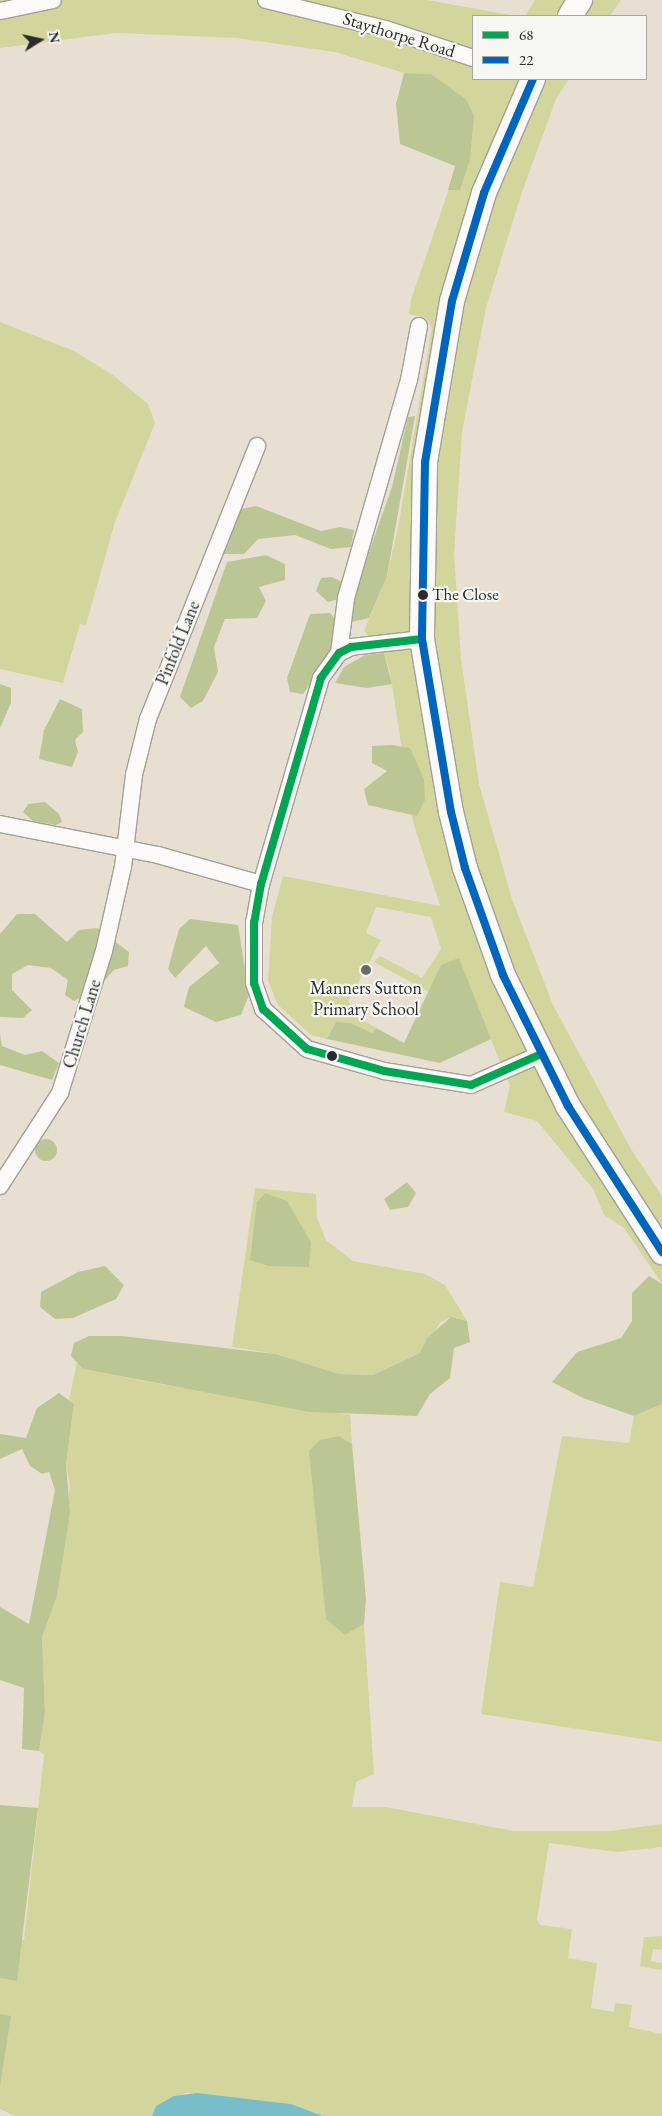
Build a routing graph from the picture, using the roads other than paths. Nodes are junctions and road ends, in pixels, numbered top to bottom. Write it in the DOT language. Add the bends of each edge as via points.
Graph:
graph roads {
  1 [pos="52,0"];
  2 [pos="266,0"];
  3 [pos="580,0"];
  4 [pos="0,11"];
  5 [pos="571,15"];
  6 [pos="472,58"];
  7 [pos="533,80"];
  8 [pos="419,326"];
  9 [pos="257,446"];
  10 [pos="422,639"];
  11 [pos="339,653"];
  12 [pos="0,824"];
  13 [pos="124,847"];
  14 [pos="261,884"];
  15 [pos="539,1055"];
  16 [pos="0,1186"];
  17 [pos="662,1252"];
  1 -- 4 [label="street"];
  2 -- 6 [label="street, Staythorpe Road" via="386,29"];
  3 -- 5 [label="highway"];
  7 -- 10 [label="highway" via="484,193 452,301 425,463"];
  8 -- 11 [label="street" via="409,380 346,598"];
  9 -- 13 [label="street, Pinfold Lane" via="148,719 134,774"];
  10 -- 11 [label="street" via="351,647"];
  10 -- 15 [label="highway" via="440,758 465,868 503,975"];
  11 -- 14 [label="street" via="321,678"];
  12 -- 13 [label="street"];
  13 -- 14 [label="street"];
  13 -- 16 [label="street, Church Lane" via="104,951 60,1093"];
  14 -- 15 [label="street" via="254,922 254,983 263,1009 307,1049 451,1085 490,1079"];
  15 -- 17 [label="highway" via="604,1166"];
}
